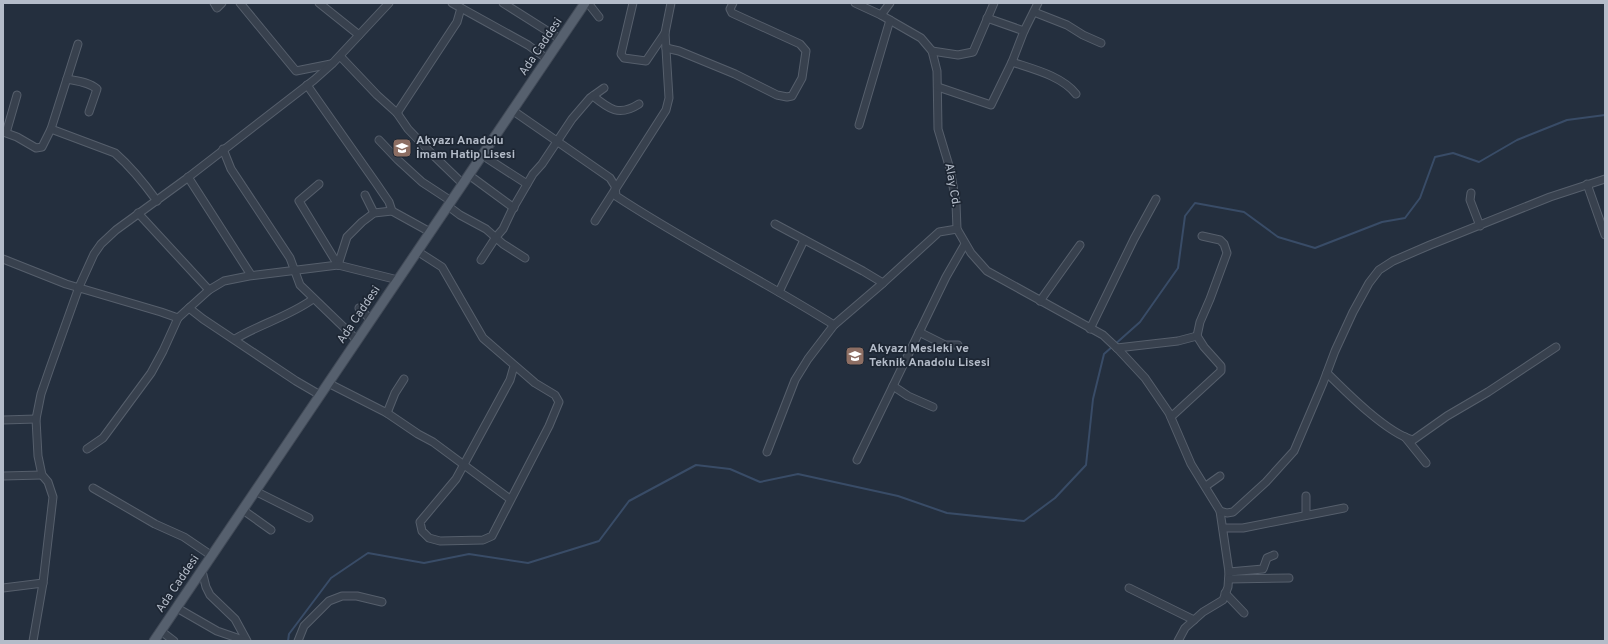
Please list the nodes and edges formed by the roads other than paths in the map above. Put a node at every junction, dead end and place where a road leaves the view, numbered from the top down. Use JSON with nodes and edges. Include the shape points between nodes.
{"nodes":[{"id":1,"x":214,"y":3,"type":"edge"},
{"id":2,"x":222,"y":3,"type":"edge"},
{"id":3,"x":240,"y":3,"type":"edge"},
{"id":4,"x":319,"y":3,"type":"edge"},
{"id":5,"x":389,"y":3,"type":"edge"},
{"id":6,"x":452,"y":3,"type":"edge"},
{"id":7,"x":503,"y":3,"type":"edge"},
{"id":8,"x":584,"y":3,"type":"edge"},
{"id":9,"x":588,"y":3,"type":"edge"},
{"id":10,"x":633,"y":3,"type":"edge"},
{"id":11,"x":671,"y":3,"type":"edge"},
{"id":12,"x":733,"y":3,"type":"edge"},
{"id":13,"x":855,"y":3,"type":"edge"},
{"id":14,"x":890,"y":3,"type":"edge"},
{"id":15,"x":994,"y":3,"type":"edge"},
{"id":16,"x":1038,"y":3,"type":"edge"},
{"id":17,"x":461,"y":8,"type":"junction"},
{"id":18,"x":1034,"y":12,"type":"junction"},
{"id":19,"x":881,"y":15,"type":"junction"},
{"id":20,"x":600,"y":17,"type":"dead end"},
{"id":21,"x":987,"y":18,"type":"junction"},
{"id":22,"x":890,"y":20,"type":"junction"},
{"id":23,"x":1024,"y":31,"type":"junction"},
{"id":24,"x":665,"y":33,"type":"junction"},
{"id":25,"x":359,"y":35,"type":"junction"},
{"id":26,"x":560,"y":39,"type":"junction"},
{"id":27,"x":1101,"y":43,"type":"dead end"},
{"id":28,"x":78,"y":44,"type":"dead end"},
{"id":29,"x":666,"y":48,"type":"junction"},
{"id":30,"x":932,"y":51,"type":"junction"},
{"id":31,"x":340,"y":56,"type":"junction"},
{"id":32,"x":547,"y":59,"type":"junction"},
{"id":33,"x":1012,"y":62,"type":"junction"},
{"id":34,"x":332,"y":64,"type":"junction"},
{"id":35,"x":67,"y":79,"type":"junction"},
{"id":36,"x":307,"y":85,"type":"junction"},
{"id":37,"x":938,"y":87,"type":"junction"},
{"id":38,"x":604,"y":88,"type":"dead end"},
{"id":39,"x":1076,"y":94,"type":"dead end"},
{"id":40,"x":17,"y":95,"type":"dead end"},
{"id":41,"x":593,"y":96,"type":"junction"},
{"id":42,"x":639,"y":104,"type":"dead end"},
{"id":43,"x":512,"y":110,"type":"junction"},
{"id":44,"x":89,"y":112,"type":"dead end"},
{"id":45,"x":397,"y":113,"type":"junction"},
{"id":46,"x":859,"y":125,"type":"dead end"},
{"id":47,"x":51,"y":129,"type":"junction"},
{"id":48,"x":379,"y":140,"type":"dead end"},
{"id":49,"x":557,"y":141,"type":"junction"},
{"id":50,"x":223,"y":149,"type":"junction"},
{"id":51,"x":482,"y":154,"type":"junction"},
{"id":52,"x":469,"y":175,"type":"junction"},
{"id":53,"x":188,"y":177,"type":"junction"},
{"id":54,"x":1605,"y":179,"type":"edge"},
{"id":55,"x":319,"y":184,"type":"dead end"},
{"id":56,"x":463,"y":184,"type":"junction"},
{"id":57,"x":527,"y":184,"type":"junction"},
{"id":58,"x":1587,"y":184,"type":"junction"},
{"id":59,"x":615,"y":190,"type":"junction"},
{"id":60,"x":1471,"y":193,"type":"dead end"},
{"id":61,"x":365,"y":195,"type":"dead end"},
{"id":62,"x":1156,"y":199,"type":"dead end"},
{"id":63,"x":157,"y":201,"type":"junction"},
{"id":64,"x":449,"y":203,"type":"junction"},
{"id":65,"x":514,"y":208,"type":"junction"},
{"id":66,"x":392,"y":211,"type":"junction"},
{"id":67,"x":138,"y":213,"type":"junction"},
{"id":68,"x":374,"y":213,"type":"junction"},
{"id":69,"x":595,"y":220,"type":"dead end"},
{"id":70,"x":775,"y":224,"type":"dead end"},
{"id":71,"x":1480,"y":226,"type":"junction"},
{"id":72,"x":957,"y":230,"type":"junction"},
{"id":73,"x":430,"y":232,"type":"junction"},
{"id":74,"x":1605,"y":235,"type":"edge"},
{"id":75,"x":1202,"y":236,"type":"dead end"},
{"id":76,"x":496,"y":237,"type":"junction"},
{"id":77,"x":804,"y":240,"type":"junction"},
{"id":78,"x":965,"y":244,"type":"junction"},
{"id":79,"x":1080,"y":245,"type":"dead end"},
{"id":80,"x":417,"y":251,"type":"junction"},
{"id":81,"x":525,"y":258,"type":"dead end"},
{"id":82,"x":3,"y":259,"type":"edge"},
{"id":83,"x":481,"y":260,"type":"dead end"},
{"id":84,"x":338,"y":265,"type":"junction"},
{"id":85,"x":294,"y":271,"type":"junction"},
{"id":86,"x":251,"y":275,"type":"junction"},
{"id":87,"x":398,"y":280,"type":"junction"},
{"id":88,"x":883,"y":283,"type":"junction"},
{"id":89,"x":79,"y":287,"type":"junction"},
{"id":90,"x":209,"y":290,"type":"junction"},
{"id":91,"x":779,"y":292,"type":"junction"},
{"id":92,"x":313,"y":298,"type":"junction"},
{"id":93,"x":1040,"y":301,"type":"junction"},
{"id":94,"x":189,"y":308,"type":"junction"},
{"id":95,"x":359,"y":308,"type":"dead end"},
{"id":96,"x":178,"y":318,"type":"junction"},
{"id":97,"x":370,"y":320,"type":"junction"},
{"id":98,"x":834,"y":326,"type":"junction"},
{"id":99,"x":1090,"y":328,"type":"junction"},
{"id":100,"x":919,"y":332,"type":"junction"},
{"id":101,"x":1197,"y":336,"type":"junction"},
{"id":102,"x":235,"y":339,"type":"junction"},
{"id":103,"x":357,"y":340,"type":"junction"},
{"id":104,"x":958,"y":345,"type":"dead end"},
{"id":105,"x":1556,"y":347,"type":"dead end"},
{"id":106,"x":1118,"y":349,"type":"junction"},
{"id":107,"x":514,"y":366,"type":"junction"},
{"id":108,"x":1327,"y":373,"type":"junction"},
{"id":109,"x":404,"y":379,"type":"dead end"},
{"id":110,"x":328,"y":383,"type":"junction"},
{"id":111,"x":893,"y":386,"type":"junction"},
{"id":112,"x":320,"y":395,"type":"junction"},
{"id":113,"x":933,"y":407,"type":"dead end"},
{"id":114,"x":387,"y":413,"type":"junction"},
{"id":115,"x":1171,"y":417,"type":"junction"},
{"id":116,"x":36,"y":419,"type":"junction"},
{"id":117,"x":3,"y":420,"type":"edge"},
{"id":118,"x":1405,"y":438,"type":"junction"},
{"id":119,"x":87,"y":449,"type":"dead end"},
{"id":120,"x":767,"y":452,"type":"dead end"},
{"id":121,"x":857,"y":460,"type":"dead end"},
{"id":122,"x":1426,"y":463,"type":"dead end"},
{"id":123,"x":464,"y":464,"type":"junction"},
{"id":124,"x":42,"y":475,"type":"junction"},
{"id":125,"x":3,"y":476,"type":"edge"},
{"id":126,"x":1220,"y":476,"type":"dead end"},
{"id":127,"x":1206,"y":486,"type":"junction"},
{"id":128,"x":94,"y":488,"type":"dead end"},
{"id":129,"x":255,"y":492,"type":"junction"},
{"id":130,"x":1306,"y":496,"type":"dead end"},
{"id":131,"x":510,"y":499,"type":"junction"},
{"id":132,"x":1344,"y":508,"type":"dead end"},
{"id":133,"x":242,"y":510,"type":"junction"},
{"id":134,"x":1220,"y":510,"type":"junction"},
{"id":135,"x":1306,"y":515,"type":"junction"},
{"id":136,"x":309,"y":518,"type":"dead end"},
{"id":137,"x":1223,"y":528,"type":"junction"},
{"id":138,"x":271,"y":530,"type":"dead end"},
{"id":139,"x":1274,"y":555,"type":"dead end"},
{"id":140,"x":212,"y":556,"type":"junction"},
{"id":141,"x":202,"y":571,"type":"junction"},
{"id":142,"x":1229,"y":576,"type":"junction"},
{"id":143,"x":1289,"y":578,"type":"dead end"},
{"id":144,"x":43,"y":583,"type":"junction"},
{"id":145,"x":3,"y":588,"type":"edge"},
{"id":146,"x":1129,"y":588,"type":"dead end"},
{"id":147,"x":1226,"y":593,"type":"junction"},
{"id":148,"x":382,"y":602,"type":"dead end"},
{"id":149,"x":177,"y":608,"type":"junction"},
{"id":150,"x":1244,"y":613,"type":"dead end"},
{"id":151,"x":1194,"y":620,"type":"junction"},
{"id":152,"x":161,"y":631,"type":"junction"},
{"id":153,"x":33,"y":641,"type":"edge"},
{"id":154,"x":154,"y":641,"type":"edge"},
{"id":155,"x":174,"y":641,"type":"edge"},
{"id":156,"x":246,"y":641,"type":"edge"},
{"id":157,"x":298,"y":641,"type":"edge"},
{"id":158,"x":1178,"y":641,"type":"edge"}],
"edges":[{"from":1,"to":2,"type":"street","via":[[217,8]]},
{"from":3,"to":34,"type":"street","via":[[296,71]]},
{"from":4,"to":25,"type":"street"},
{"from":5,"to":25,"type":"street"},
{"from":6,"to":17,"type":"street"},
{"from":7,"to":26,"type":"street"},
{"from":8,"to":26,"type":"main road","name":"Ada Caddesi"},
{"from":9,"to":20,"type":"street"},
{"from":10,"to":24,"type":"street","via":[[622,54],[624,58],[646,61]]},
{"from":11,"to":24,"type":"street"},
{"from":12,"to":29,"type":"street","via":[[730,9],[732,13],[800,44],[806,51],[802,78],[792,96],[777,95],[735,74],[678,50]]},
{"from":13,"to":19,"type":"street","name":"Alay Cd."},
{"from":14,"to":19,"type":"street"},
{"from":15,"to":21,"type":"street"},
{"from":16,"to":18,"type":"street"},
{"from":17,"to":32,"type":"street","via":[[528,45]]},
{"from":17,"to":45,"type":"street","via":[[457,22]]},
{"from":18,"to":23,"type":"street"},
{"from":18,"to":27,"type":"street","via":[[1067,25]]},
{"from":19,"to":22,"type":"street","name":"Alay Cd."},
{"from":21,"to":23,"type":"street"},
{"from":21,"to":30,"type":"street","via":[[973,52],[958,55]]},
{"from":22,"to":30,"type":"street","name":"Alay Cd.","via":[[921,38]]},
{"from":22,"to":46,"type":"street"},
{"from":23,"to":33,"type":"street"},
{"from":24,"to":29,"type":"street"},
{"from":25,"to":31,"type":"street"},
{"from":26,"to":32,"type":"main road","name":"Ada Caddesi"},
{"from":28,"to":35,"type":"street"},
{"from":29,"to":59,"type":"street","via":[[669,98],[666,110]]},
{"from":30,"to":37,"type":"street","name":"Alay Cd."},
{"from":31,"to":34,"type":"street"},
{"from":31,"to":45,"type":"street"},
{"from":32,"to":43,"type":"main road","name":"Ada Caddesi"},
{"from":33,"to":37,"type":"street","via":[[991,105]]},
{"from":33,"to":39,"type":"street","via":[[1060,80],[1070,86]]},
{"from":34,"to":36,"type":"street"},
{"from":35,"to":44,"type":"street","via":[[84,82],[97,90]]},
{"from":35,"to":47,"type":"street"},
{"from":36,"to":50,"type":"street"},
{"from":36,"to":66,"type":"street","via":[[389,202]]},
{"from":37,"to":72,"type":"street","name":"Alay Cd.","via":[[938,129],[950,169],[956,203]]},
{"from":38,"to":41,"type":"street"},
{"from":40,"to":47,"type":"street","via":[[6,133],[36,148],[42,147]]},
{"from":41,"to":42,"type":"street","via":[[616,111],[624,112]]},
{"from":41,"to":49,"type":"street","via":[[572,119]]},
{"from":43,"to":49,"type":"street"},
{"from":43,"to":51,"type":"main road","name":"Ada Caddesi"},
{"from":45,"to":56,"type":"street","via":[[432,156]]},
{"from":47,"to":63,"type":"street","via":[[115,153],[143,181]]},
{"from":48,"to":64,"type":"street","via":[[422,182]]},
{"from":49,"to":57,"type":"street"},
{"from":49,"to":59,"type":"street","via":[[610,178]]},
{"from":50,"to":53,"type":"street"},
{"from":50,"to":85,"type":"street","via":[[231,169],[290,258]]},
{"from":51,"to":52,"type":"main road","name":"Ada Caddesi"},
{"from":51,"to":57,"type":"street"},
{"from":52,"to":56,"type":"main road","name":"Ada Caddesi"},
{"from":52,"to":65,"type":"street"},
{"from":53,"to":63,"type":"street"},
{"from":53,"to":86,"type":"street"},
{"from":54,"to":58,"type":"street"},
{"from":55,"to":84,"type":"street","via":[[298,201]]},
{"from":56,"to":64,"type":"main road","name":"Ada Caddesi"},
{"from":57,"to":65,"type":"street"},
{"from":58,"to":71,"type":"street"},
{"from":58,"to":74,"type":"street"},
{"from":59,"to":69,"type":"street"},
{"from":59,"to":91,"type":"street","via":[[616,196],[642,213]]},
{"from":60,"to":71,"type":"street","via":[[1470,200]]},
{"from":61,"to":68,"type":"street"},
{"from":62,"to":99,"type":"street"},
{"from":63,"to":67,"type":"street"},
{"from":64,"to":73,"type":"main road","name":"Ada Caddesi"},
{"from":64,"to":76,"type":"street","via":[[460,215],[486,228]]},
{"from":65,"to":76,"type":"street"},
{"from":66,"to":68,"type":"street"},
{"from":66,"to":73,"type":"street"},
{"from":67,"to":89,"type":"street","via":[[101,244]]},
{"from":67,"to":90,"type":"street"},
{"from":68,"to":84,"type":"street","via":[[346,237]]},
{"from":70,"to":77,"type":"street"},
{"from":71,"to":108,"type":"street","via":[[1393,261],[1380,270],[1369,283],[1353,312]]},
{"from":72,"to":78,"type":"street","name":"Alay Cd."},
{"from":72,"to":88,"type":"street","via":[[939,232]]},
{"from":73,"to":80,"type":"main road","name":"Ada Caddesi"},
{"from":75,"to":101,"type":"street","via":[[1220,240],[1227,253]]},
{"from":76,"to":81,"type":"street"},
{"from":76,"to":83,"type":"street"},
{"from":77,"to":88,"type":"street"},
{"from":77,"to":91,"type":"street"},
{"from":78,"to":93,"type":"street","name":"Alay Cd.","via":[[987,271]]},
{"from":78,"to":100,"type":"street"},
{"from":79,"to":93,"type":"street"},
{"from":80,"to":87,"type":"main road","name":"Ada Caddesi"},
{"from":80,"to":107,"type":"street","via":[[442,267],[483,338]]},
{"from":82,"to":89,"type":"street"},
{"from":84,"to":85,"type":"street"},
{"from":84,"to":87,"type":"street"},
{"from":85,"to":86,"type":"street"},
{"from":85,"to":92,"type":"street","via":[[300,285]]},
{"from":86,"to":90,"type":"street","via":[[224,281]]},
{"from":87,"to":97,"type":"main road","name":"Ada Caddesi"},
{"from":88,"to":98,"type":"street"},
{"from":89,"to":96,"type":"street"},
{"from":89,"to":116,"type":"street","via":[[45,381]]},
{"from":90,"to":94,"type":"street"},
{"from":91,"to":98,"type":"street"},
{"from":92,"to":102,"type":"street","via":[[304,306]]},
{"from":92,"to":103,"type":"street"},
{"from":93,"to":99,"type":"street","name":"Alay Cd."},
{"from":94,"to":96,"type":"street"},
{"from":94,"to":102,"type":"street"},
{"from":95,"to":97,"type":"street"},
{"from":96,"to":119,"type":"street","via":[[151,373],[103,438]]},
{"from":97,"to":103,"type":"main road","name":"Ada Caddesi"},
{"from":98,"to":120,"type":"street","via":[[795,380]]},
{"from":99,"to":106,"type":"street","name":"Alay Cd.","via":[[1103,335]]},
{"from":100,"to":104,"type":"street","via":[[945,345]]},
{"from":100,"to":111,"type":"street"},
{"from":101,"to":106,"type":"street"},
{"from":101,"to":115,"type":"street","via":[[1221,366],[1221,370]]},
{"from":102,"to":112,"type":"street"},
{"from":103,"to":110,"type":"main road","name":"Ada Caddesi"},
{"from":105,"to":118,"type":"street","via":[[1447,416],[1421,436],[1413,440]]},
{"from":106,"to":115,"type":"street","name":"Alay Cd.","via":[[1145,378]]},
{"from":107,"to":123,"type":"street","via":[[510,380]]},
{"from":107,"to":131,"type":"street","via":[[555,395],[559,402]]},
{"from":108,"to":118,"type":"street","via":[[1351,396]]},
{"from":108,"to":134,"type":"street","via":[[1294,451],[1266,482],[1232,512]]},
{"from":109,"to":114,"type":"street"},
{"from":110,"to":112,"type":"main road","name":"Ada Caddesi"},
{"from":110,"to":114,"type":"street"},
{"from":111,"to":113,"type":"street"},
{"from":111,"to":121,"type":"street"},
{"from":112,"to":129,"type":"main road","name":"Ada Caddesi"},
{"from":114,"to":123,"type":"street"},
{"from":115,"to":127,"type":"street","name":"Alay Cd.","via":[[1191,464]]},
{"from":116,"to":117,"type":"street"},
{"from":116,"to":124,"type":"street"},
{"from":118,"to":122,"type":"street"},
{"from":123,"to":131,"type":"street"},
{"from":123,"to":131,"type":"street","via":[[456,479],[420,522],[422,531],[429,538],[440,541],[483,540],[492,536]]},
{"from":124,"to":125,"type":"street"},
{"from":124,"to":144,"type":"street","via":[[48,482],[53,497]]},
{"from":126,"to":127,"type":"street"},
{"from":127,"to":134,"type":"street","name":"Alay Cd."},
{"from":128,"to":140,"type":"street","via":[[155,524],[184,537]]},
{"from":129,"to":133,"type":"main road","name":"Ada Caddesi"},
{"from":129,"to":136,"type":"street"},
{"from":130,"to":135,"type":"street"},
{"from":132,"to":135,"type":"street"},
{"from":133,"to":138,"type":"street"},
{"from":133,"to":140,"type":"main road","name":"Ada Caddesi"},
{"from":134,"to":137,"type":"street"},
{"from":135,"to":137,"type":"street","via":[[1243,528]]},
{"from":137,"to":142,"type":"street"},
{"from":139,"to":142,"type":"street","via":[[1267,558],[1263,569]]},
{"from":140,"to":141,"type":"main road","name":"Ada Caddesi"},
{"from":141,"to":149,"type":"main road","name":"Ada Caddesi"},
{"from":141,"to":156,"type":"street","via":[[210,595],[235,619]]},
{"from":142,"to":143,"type":"street","via":[[1257,580]]},
{"from":142,"to":147,"type":"street"},
{"from":144,"to":145,"type":"street"},
{"from":144,"to":153,"type":"street"},
{"from":146,"to":151,"type":"street"},
{"from":147,"to":150,"type":"street"},
{"from":147,"to":151,"type":"street","via":[[1223,600]]},
{"from":148,"to":157,"type":"street","via":[[357,596],[342,596],[329,601],[304,626]]},
{"from":149,"to":152,"type":"main road","name":"Ada Caddesi"},
{"from":149,"to":156,"type":"street","via":[[217,631]]},
{"from":151,"to":158,"type":"street","via":[[1184,628]]},
{"from":152,"to":154,"type":"main road","name":"Ada Caddesi"},
{"from":152,"to":155,"type":"street"}]}
